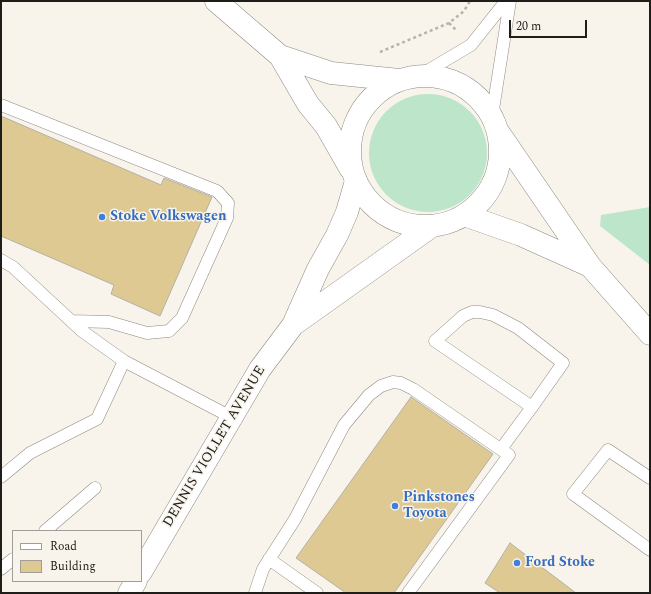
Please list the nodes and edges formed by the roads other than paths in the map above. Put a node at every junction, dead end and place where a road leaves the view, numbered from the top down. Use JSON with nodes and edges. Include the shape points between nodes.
{"nodes":[{"id":1,"x":216,"y":1,"type":"edge"},
{"id":2,"x":506,"y":1,"type":"edge"},
{"id":3,"x":510,"y":1,"type":"edge"},
{"id":4,"x":280,"y":56,"type":"junction"},
{"id":5,"x":409,"y":78,"type":"junction"},
{"id":6,"x":1,"y":105,"type":"edge"},
{"id":7,"x":495,"y":124,"type":"junction"},
{"id":8,"x":355,"y":177,"type":"junction"},
{"id":9,"x":464,"y":215,"type":"junction"},
{"id":10,"x":432,"y":226,"type":"junction"},
{"id":11,"x":1,"y":260,"type":"edge"},
{"id":12,"x":590,"y":266,"type":"junction"},
{"id":13,"x":71,"y":321,"type":"junction"},
{"id":14,"x":294,"y":325,"type":"junction"},
{"id":15,"x":650,"y":334,"type":"edge"},
{"id":16,"x":124,"y":361,"type":"junction"},
{"id":17,"x":532,"y":407,"type":"junction"},
{"id":18,"x":231,"y":417,"type":"junction"},
{"id":19,"x":501,"y":449,"type":"junction"},
{"id":20,"x":1,"y":477,"type":"edge"},
{"id":21,"x":650,"y":478,"type":"edge"},
{"id":22,"x":95,"y":488,"type":"dead end"},
{"id":23,"x":46,"y":530,"type":"edge"},
{"id":24,"x":650,"y":550,"type":"edge"},
{"id":25,"x":269,"y":559,"type":"junction"},
{"id":26,"x":12,"y":560,"type":"edge"},
{"id":27,"x":1,"y":569,"type":"edge"},
{"id":28,"x":142,"y":570,"type":"edge"},
{"id":29,"x":135,"y":582,"type":"edge"},
{"id":30,"x":129,"y":593,"type":"edge"},
{"id":31,"x":255,"y":593,"type":"edge"},
{"id":32,"x":317,"y":593,"type":"edge"},
{"id":33,"x":408,"y":593,"type":"edge"}],
"edges":[{"from":1,"to":4,"type":"main road"},
{"from":2,"to":5,"type":"lane","via":[[471,45]]},
{"from":3,"to":7,"type":"lane"},
{"from":4,"to":5,"type":"main road","via":[[331,73]]},
{"from":4,"to":8,"type":"main road","via":[[308,104],[326,126]]},
{"from":5,"to":7,"type":"main road","via":[[446,78],[458,83],[475,94]]},
{"from":5,"to":8,"type":"main road","via":[[386,87],[369,101],[357,119],[351,138],[350,154]]},
{"from":6,"to":13,"type":"lane","via":[[217,191],[228,203],[227,218],[182,318],[170,331],[147,333],[109,322]]},
{"from":7,"to":9,"type":"main road","via":[[501,153],[496,176],[483,200]]},
{"from":7,"to":12,"type":"main road"},
{"from":8,"to":10,"type":"main road","via":[[369,201],[377,209],[395,220],[413,225]]},
{"from":8,"to":14,"type":"main road","name":"DENNIS VIOLLET AVENUE","via":[[344,218]]},
{"from":9,"to":10,"type":"main road"},
{"from":9,"to":12,"type":"main road","via":[[521,235]]},
{"from":10,"to":14,"type":"main road","name":"DENNIS VIOLLET AVENUE"},
{"from":11,"to":13,"type":"lane","via":[[13,267]]},
{"from":12,"to":15,"type":"main road"},
{"from":13,"to":16,"type":"lane"},
{"from":14,"to":18,"type":"main road","name":"DENNIS VIOLLET AVENUE","via":[[260,369]]},
{"from":16,"to":18,"type":"lane"},
{"from":16,"to":20,"type":"lane","via":[[97,419],[30,453]]},
{"from":17,"to":17,"type":"lane","via":[[563,363],[518,328],[493,315],[472,312],[435,341]]},
{"from":17,"to":19,"type":"lane"},
{"from":18,"to":28,"type":"main road","name":"DENNIS VIOLLET AVENUE"},
{"from":19,"to":25,"type":"lane","via":[[401,383],[393,382],[381,386],[369,395],[344,425],[295,519]]},
{"from":19,"to":33,"type":"lane","via":[[509,455]]},
{"from":21,"to":24,"type":"lane","via":[[608,450],[573,494]]},
{"from":22,"to":23,"type":"lane"},
{"from":25,"to":31,"type":"lane"},
{"from":25,"to":32,"type":"lane"},
{"from":26,"to":27,"type":"lane"},
{"from":29,"to":30,"type":"main road"}]}
